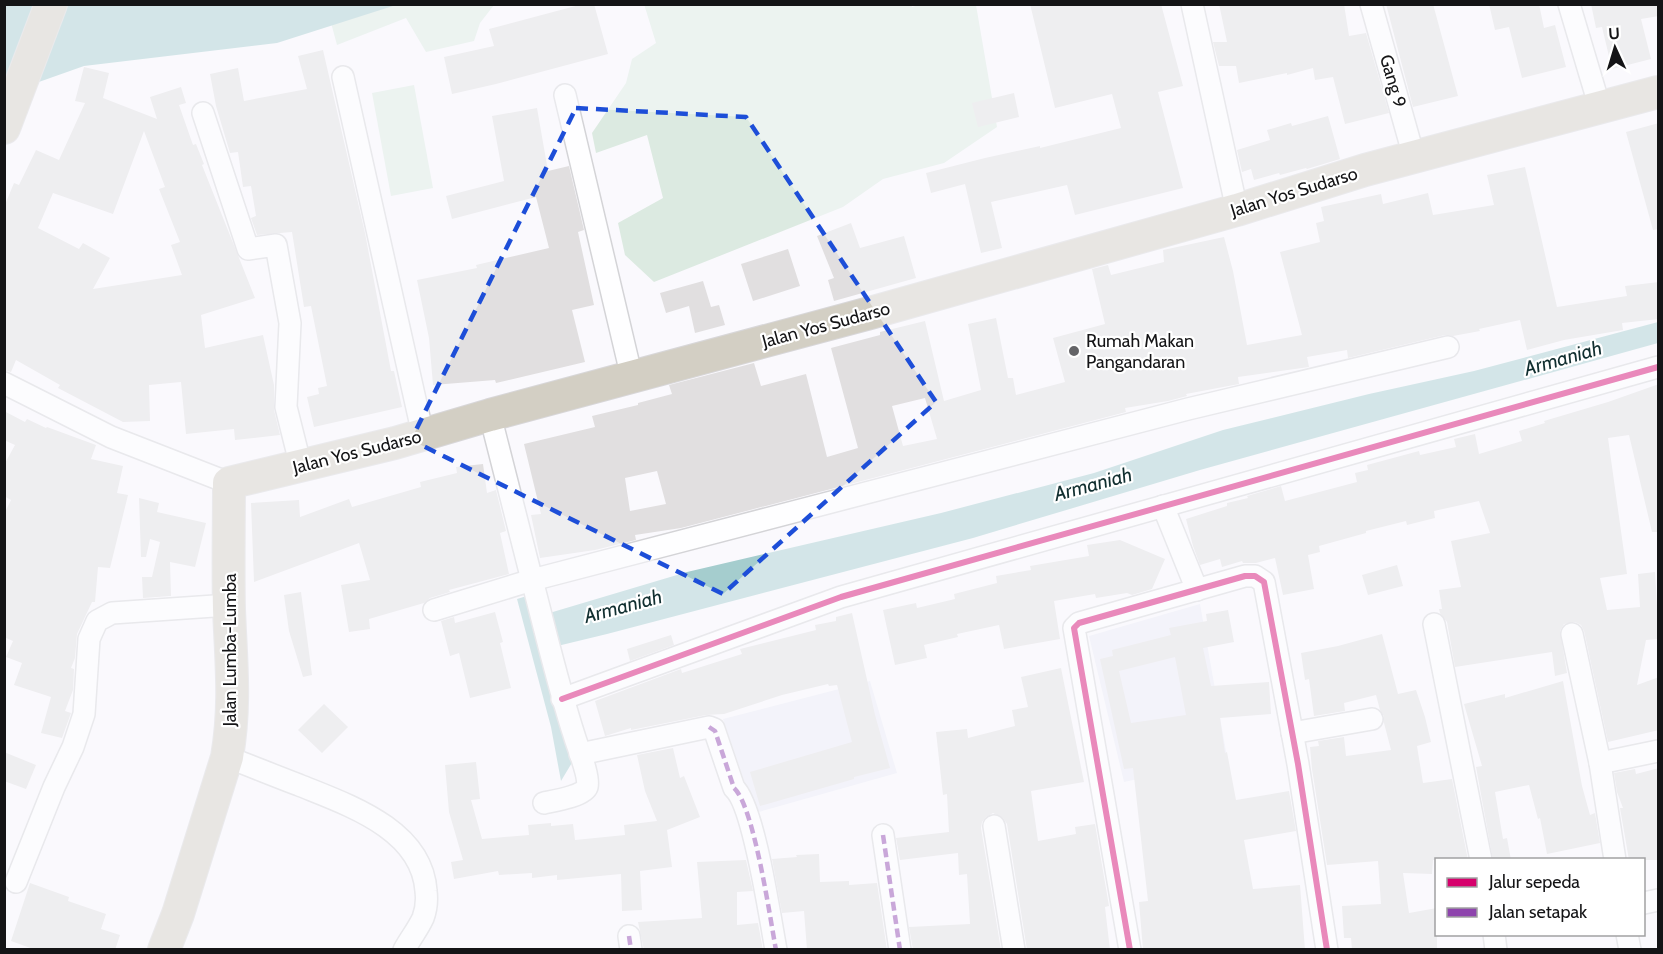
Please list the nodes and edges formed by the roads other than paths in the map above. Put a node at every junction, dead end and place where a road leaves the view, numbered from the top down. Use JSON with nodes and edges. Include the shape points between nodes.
{"nodes":[{"id":1,"x":51,"y":4,"type":"edge"},
{"id":2,"x":1192,"y":4,"type":"edge"},
{"id":3,"x":1371,"y":4,"type":"edge"},
{"id":4,"x":1569,"y":4,"type":"edge"},
{"id":5,"x":343,"y":77,"type":"dead end"},
{"id":6,"x":1659,"y":92,"type":"edge"},
{"id":7,"x":565,"y":95,"type":"dead end"},
{"id":8,"x":1600,"y":108,"type":"junction"},
{"id":9,"x":203,"y":112,"type":"dead end"},
{"id":10,"x":6,"y":124,"type":"edge"},
{"id":11,"x":1414,"y":157,"type":"junction"},
{"id":12,"x":1237,"y":210,"type":"junction"},
{"id":13,"x":1448,"y":347,"type":"dead end"},
{"id":14,"x":1655,"y":368,"type":"edge"},
{"id":15,"x":632,"y":378,"type":"junction"},
{"id":16,"x":4,"y":383,"type":"edge"},
{"id":17,"x":490,"y":415,"type":"junction"},
{"id":18,"x":423,"y":435,"type":"junction"},
{"id":19,"x":301,"y":467,"type":"junction"},
{"id":20,"x":228,"y":483,"type":"junction"},
{"id":21,"x":1163,"y":506,"type":"junction"},
{"id":22,"x":532,"y":580,"type":"junction"},
{"id":23,"x":1197,"y":590,"type":"junction"},
{"id":24,"x":229,"y":605,"type":"junction"},
{"id":25,"x":434,"y":610,"type":"dead end"},
{"id":26,"x":1434,"y":624,"type":"dead end"},
{"id":27,"x":1572,"y":634,"type":"dead end"},
{"id":28,"x":562,"y":699,"type":"junction"},
{"id":29,"x":1372,"y":719,"type":"dead end"},
{"id":30,"x":1292,"y":734,"type":"junction"},
{"id":31,"x":1659,"y":751,"type":"edge"},
{"id":32,"x":580,"y":754,"type":"junction"},
{"id":33,"x":227,"y":757,"type":"junction"},
{"id":34,"x":1600,"y":763,"type":"junction"},
{"id":35,"x":544,"y":803,"type":"dead end"},
{"id":36,"x":994,"y":826,"type":"dead end"},
{"id":37,"x":883,"y":835,"type":"dead end"},
{"id":38,"x":1481,"y":858,"type":"edge"},
{"id":39,"x":1615,"y":858,"type":"edge"},
{"id":40,"x":16,"y":882,"type":"dead end"},
{"id":41,"x":164,"y":950,"type":"edge"},
{"id":42,"x":404,"y":950,"type":"edge"},
{"id":43,"x":776,"y":950,"type":"edge"},
{"id":44,"x":900,"y":950,"type":"edge"},
{"id":45,"x":1014,"y":950,"type":"edge"},
{"id":46,"x":1130,"y":950,"type":"edge"},
{"id":47,"x":1327,"y":950,"type":"edge"}],
"edges":[{"from":1,"to":10,"type":"highway"},
{"from":2,"to":12,"type":"street"},
{"from":3,"to":11,"type":"street","name":"Gang 9"},
{"from":4,"to":8,"type":"street"},
{"from":5,"to":18,"type":"street"},
{"from":6,"to":8,"type":"highway","name":"Jalan Yos Sudarso"},
{"from":7,"to":15,"type":"street"},
{"from":8,"to":11,"type":"highway","name":"Jalan Yos Sudarso"},
{"from":9,"to":19,"type":"street","via":[[248,249],[276,245],[290,323],[286,407]]},
{"from":11,"to":12,"type":"highway","name":"Jalan Yos Sudarso"},
{"from":12,"to":15,"type":"highway","name":"Jalan Yos Sudarso"},
{"from":13,"to":22,"type":"street","via":[[1188,409]]},
{"from":14,"to":21,"type":"street"},
{"from":15,"to":17,"type":"highway","name":"Jalan Yos Sudarso"},
{"from":16,"to":20,"type":"street","via":[[111,437]]},
{"from":17,"to":18,"type":"highway","name":"Jalan Yos Sudarso"},
{"from":17,"to":22,"type":"street"},
{"from":18,"to":19,"type":"highway","name":"Jalan Yos Sudarso"},
{"from":19,"to":20,"type":"highway","name":"Jalan Yos Sudarso"},
{"from":20,"to":24,"type":"highway","name":"Jalan Lumba-Lumba"},
{"from":21,"to":23,"type":"street"},
{"from":21,"to":28,"type":"street","via":[[841,597]]},
{"from":22,"to":25,"type":"street"},
{"from":22,"to":28,"type":"street"},
{"from":23,"to":30,"type":"street","via":[[1245,576],[1255,576],[1264,582]]},
{"from":23,"to":46,"type":"street","via":[[1079,623],[1074,628]]},
{"from":24,"to":33,"type":"highway","name":"Jalan Lumba-Lumba","via":[[233,703]]},
{"from":24,"to":40,"type":"street","via":[[112,613],[97,621],[89,639],[84,714]]},
{"from":26,"to":38,"type":"street"},
{"from":27,"to":34,"type":"street"},
{"from":28,"to":32,"type":"street"},
{"from":29,"to":30,"type":"street"},
{"from":30,"to":47,"type":"street"},
{"from":31,"to":34,"type":"street"},
{"from":32,"to":35,"type":"street","via":[[587,782],[585,790]]},
{"from":32,"to":43,"type":"street","via":[[714,729],[734,789],[740,794],[750,821]]},
{"from":33,"to":41,"type":"highway","name":"Jalan Lumba-Lumba"},
{"from":33,"to":42,"type":"street","via":[[352,806],[405,842],[426,877],[427,897],[423,917]]},
{"from":34,"to":39,"type":"street"},
{"from":36,"to":45,"type":"street"},
{"from":37,"to":44,"type":"street"}]}
